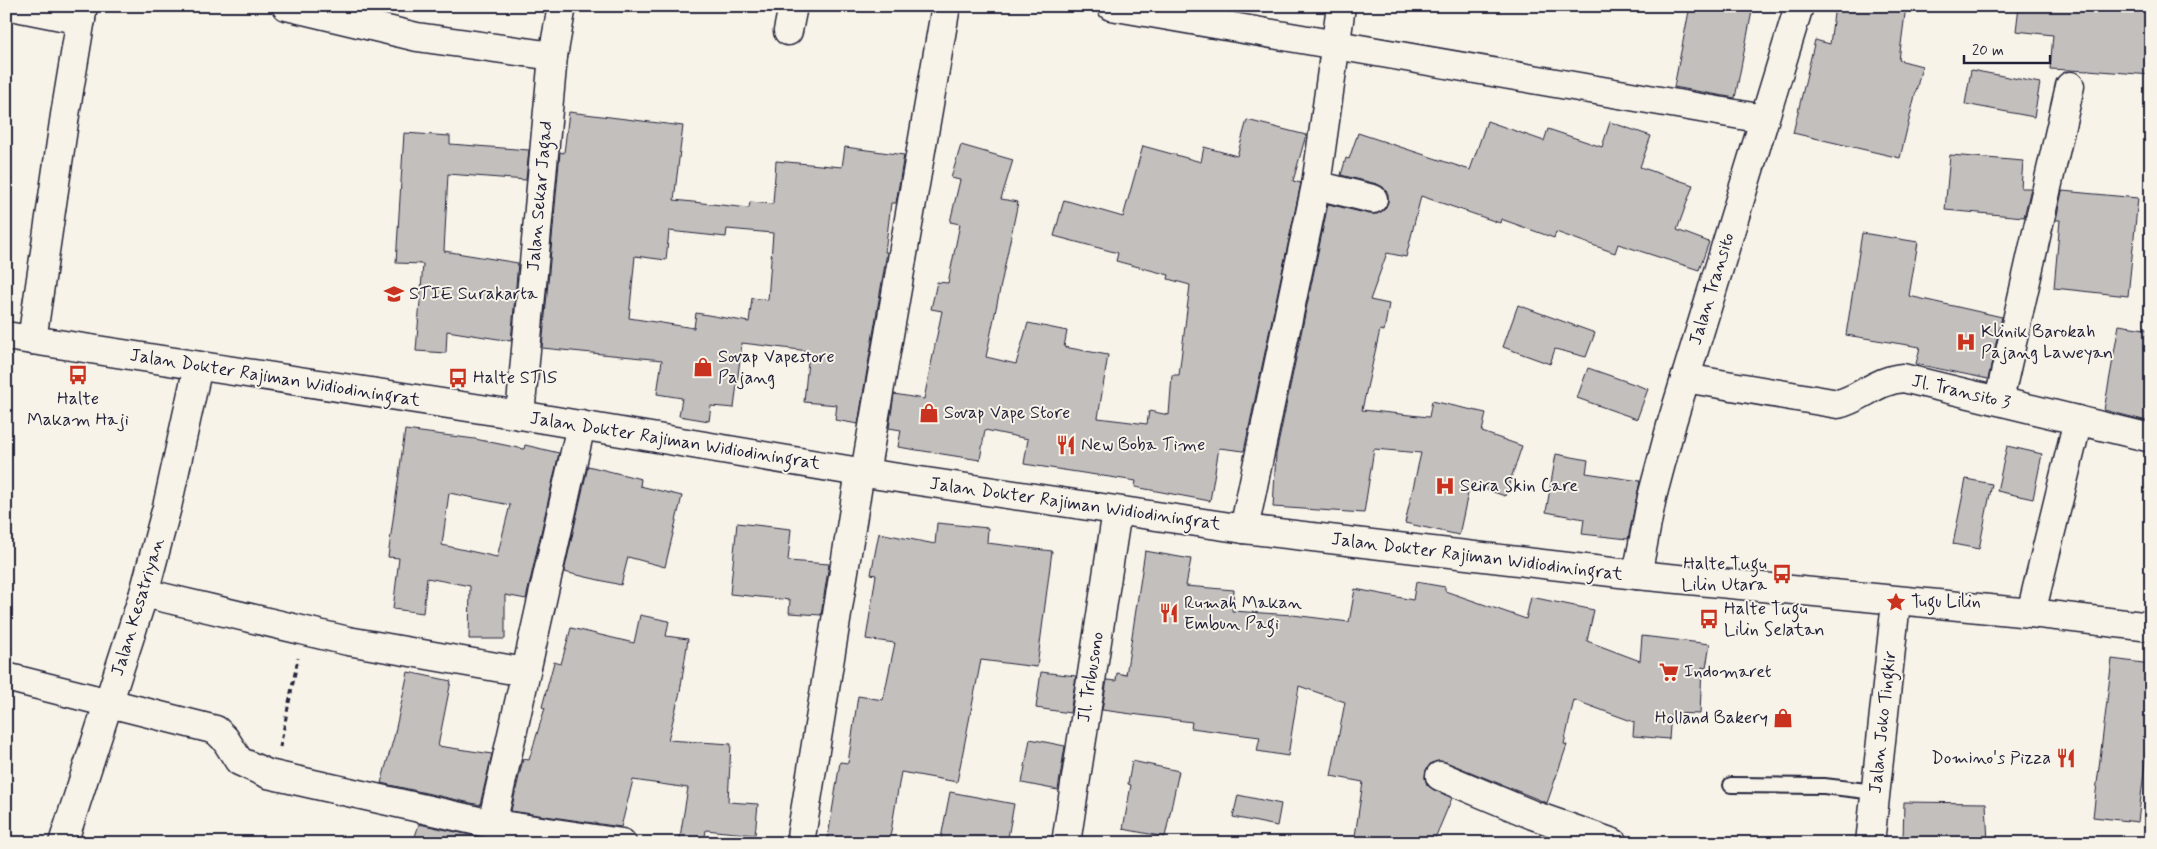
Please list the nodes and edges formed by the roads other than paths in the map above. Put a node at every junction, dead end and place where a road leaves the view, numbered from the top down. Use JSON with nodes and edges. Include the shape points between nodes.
{"nodes":[{"id":1,"x":11,"y":6,"type":"edge"},
{"id":2,"x":286,"y":6,"type":"edge"},
{"id":3,"x":562,"y":6,"type":"edge"},
{"id":4,"x":946,"y":6,"type":"edge"},
{"id":5,"x":1111,"y":6,"type":"edge"},
{"id":6,"x":1341,"y":6,"type":"edge"},
{"id":7,"x":1799,"y":6,"type":"edge"},
{"id":8,"x":82,"y":13,"type":"edge"},
{"id":9,"x":1335,"y":44,"type":"junction"},
{"id":10,"x":554,"y":56,"type":"junction"},
{"id":11,"x":2070,"y":86,"type":"dead end"},
{"id":12,"x":1764,"y":119,"type":"junction"},
{"id":13,"x":1316,"y":185,"type":"junction"},
{"id":14,"x":1373,"y":199,"type":"dead end"},
{"id":15,"x":19,"y":338,"type":"edge"},
{"id":16,"x":198,"y":366,"type":"junction"},
{"id":17,"x":1685,"y":378,"type":"junction"},
{"id":18,"x":1999,"y":400,"type":"junction"},
{"id":19,"x":520,"y":415,"type":"junction"},
{"id":20,"x":2078,"y":420,"type":"junction"},
{"id":21,"x":581,"y":425,"type":"junction"},
{"id":22,"x":2151,"y":438,"type":"edge"},
{"id":23,"x":862,"y":473,"type":"junction"},
{"id":24,"x":1117,"y":511,"type":"junction"},
{"id":25,"x":1244,"y":530,"type":"junction"},
{"id":26,"x":1637,"y":575,"type":"junction"},
{"id":27,"x":144,"y":593,"type":"junction"},
{"id":28,"x":1896,"y":602,"type":"junction"},
{"id":29,"x":2031,"y":613,"type":"junction"},
{"id":30,"x":2151,"y":627,"type":"edge"},
{"id":31,"x":525,"y":672,"type":"junction"},
{"id":32,"x":6,"y":677,"type":"edge"},
{"id":33,"x":110,"y":702,"type":"junction"},
{"id":34,"x":1440,"y":776,"type":"dead end"},
{"id":35,"x":1731,"y":785,"type":"dead end"},
{"id":36,"x":1875,"y":792,"type":"junction"},
{"id":37,"x":492,"y":824,"type":"junction"},
{"id":38,"x":571,"y":840,"type":"edge"},
{"id":39,"x":63,"y":843,"type":"edge"},
{"id":40,"x":622,"y":843,"type":"edge"},
{"id":41,"x":800,"y":843,"type":"edge"},
{"id":42,"x":1066,"y":843,"type":"edge"},
{"id":43,"x":1613,"y":843,"type":"edge"},
{"id":44,"x":1870,"y":843,"type":"edge"}],
"edges":[{"from":1,"to":8,"type":"street"},
{"from":2,"to":10,"type":"street","via":[[417,37]]},
{"from":3,"to":10,"type":"street","name":"Jalan Sekar Jagad"},
{"from":4,"to":23,"type":"street"},
{"from":5,"to":9,"type":"street"},
{"from":6,"to":9,"type":"street"},
{"from":7,"to":12,"type":"street","name":"Jalan Transito"},
{"from":8,"to":15,"type":"street","via":[[65,115]]},
{"from":9,"to":12,"type":"street"},
{"from":9,"to":13,"type":"street"},
{"from":10,"to":19,"type":"street","name":"Jalan Sekar Jagad"},
{"from":11,"to":18,"type":"street"},
{"from":12,"to":17,"type":"street","name":"Jalan Transito"},
{"from":13,"to":14,"type":"street"},
{"from":13,"to":25,"type":"street"},
{"from":15,"to":16,"type":"street","name":"Jalan Dokter Rajiman Widiodiningrat"},
{"from":16,"to":19,"type":"street","name":"Jalan Dokter Rajiman Widiodiningrat"},
{"from":16,"to":27,"type":"street","name":"Jalan Kesatriyan"},
{"from":17,"to":18,"type":"street","name":"Jl. Transito 3","via":[[1838,404],[1880,383],[1904,378]]},
{"from":17,"to":26,"type":"street","name":"Jalan Transito","via":[[1659,468]]},
{"from":18,"to":20,"type":"street","name":"Jl. Transito 3"},
{"from":19,"to":21,"type":"street","name":"Jalan Dokter Rajiman Widiodiningrat"},
{"from":20,"to":22,"type":"street","name":"Jl. Transito 3"},
{"from":20,"to":29,"type":"street"},
{"from":21,"to":23,"type":"street","name":"Jalan Dokter Rajiman Widiodiningrat"},
{"from":21,"to":31,"type":"street"},
{"from":23,"to":24,"type":"street","name":"Jalan Dokter Rajiman Widiodiningrat"},
{"from":23,"to":41,"type":"street"},
{"from":24,"to":25,"type":"street","name":"Jalan Dokter Rajiman Widiodiningrat"},
{"from":24,"to":42,"type":"street","name":"Jl. Tribusono"},
{"from":25,"to":26,"type":"street","name":"Jalan Dokter Rajiman Widiodiningrat"},
{"from":26,"to":28,"type":"street","name":"Jalan Dokter Rajiman Widiodiningrat"},
{"from":27,"to":31,"type":"street","via":[[348,641]]},
{"from":27,"to":33,"type":"street","name":"Jalan Kesatriyan"},
{"from":28,"to":29,"type":"street","name":"Jalan Dokter Rajiman Widiodiningrat"},
{"from":28,"to":36,"type":"street","name":"Jalan Joko Tingkir"},
{"from":29,"to":30,"type":"street","name":"Jalan Dokter Rajiman Widiodiningrat"},
{"from":31,"to":37,"type":"street"},
{"from":32,"to":33,"type":"street"},
{"from":33,"to":37,"type":"street","via":[[216,730],[239,761],[255,770]]},
{"from":33,"to":39,"type":"street","name":"Jalan Kesatriyan"},
{"from":34,"to":43,"type":"street","via":[[1533,816]]},
{"from":35,"to":36,"type":"lane","via":[[1824,786]]},
{"from":36,"to":44,"type":"street","name":"Jalan Joko Tingkir"},
{"from":37,"to":38,"type":"street"},
{"from":38,"to":40,"type":"street"}]}
